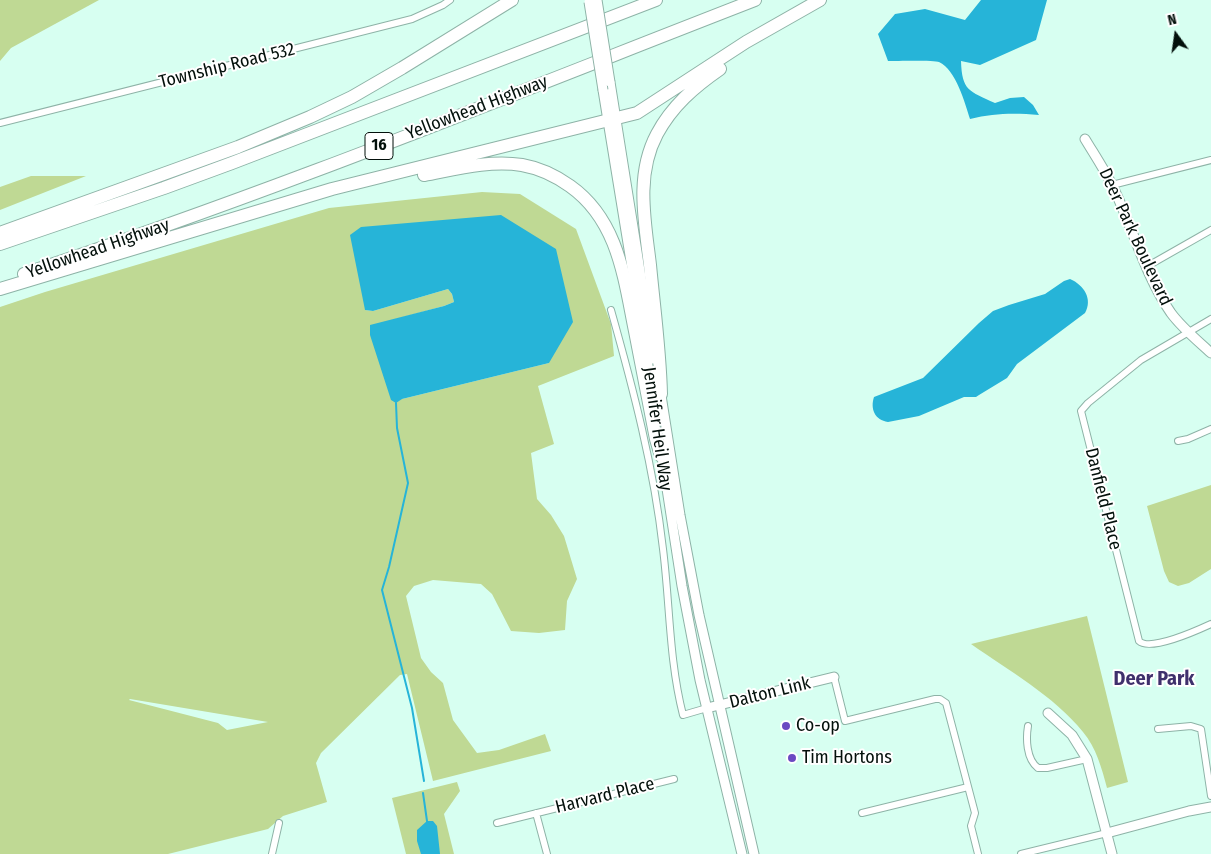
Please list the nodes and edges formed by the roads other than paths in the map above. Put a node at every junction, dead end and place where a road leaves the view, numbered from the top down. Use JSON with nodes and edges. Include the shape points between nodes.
{"nodes":[{"id":1,"x":450,"y":0,"type":"edge"},
{"id":2,"x":499,"y":0,"type":"edge"},
{"id":3,"x":512,"y":0,"type":"edge"},
{"id":4,"x":656,"y":0,"type":"edge"},
{"id":5,"x":755,"y":0,"type":"edge"},
{"id":6,"x":592,"y":1,"type":"edge"},
{"id":7,"x":817,"y":1,"type":"edge"},
{"id":8,"x":429,"y":51,"type":"junction"},
{"id":9,"x":612,"y":120,"type":"junction"},
{"id":10,"x":0,"y":123,"type":"edge"},
{"id":11,"x":1085,"y":139,"type":"dead end"},
{"id":12,"x":1211,"y":160,"type":"edge"},
{"id":13,"x":357,"y":183,"type":"junction"},
{"id":14,"x":1112,"y":185,"type":"junction"},
{"id":15,"x":1211,"y":230,"type":"edge"},
{"id":16,"x":0,"y":233,"type":"edge"},
{"id":17,"x":0,"y":244,"type":"edge"},
{"id":18,"x":1146,"y":267,"type":"junction"},
{"id":19,"x":0,"y":282,"type":"edge"},
{"id":20,"x":0,"y":289,"type":"edge"},
{"id":21,"x":611,"y":310,"type":"dead end"},
{"id":22,"x":1211,"y":319,"type":"edge"},
{"id":23,"x":1188,"y":333,"type":"junction"},
{"id":24,"x":1211,"y":353,"type":"edge"},
{"id":25,"x":661,"y":394,"type":"junction"},
{"id":26,"x":1211,"y":429,"type":"edge"},
{"id":27,"x":1178,"y":441,"type":"dead end"},
{"id":28,"x":661,"y":456,"type":"junction"},
{"id":29,"x":1211,"y":624,"type":"edge"},
{"id":30,"x":834,"y":677,"type":"joint"},
{"id":31,"x":719,"y":705,"type":"junction"},
{"id":32,"x":707,"y":708,"type":"junction"},
{"id":33,"x":1048,"y":713,"type":"dead end"},
{"id":34,"x":1028,"y":726,"type":"dead end"},
{"id":35,"x":1158,"y":729,"type":"dead end"},
{"id":36,"x":1087,"y":759,"type":"junction"},
{"id":37,"x":674,"y":779,"type":"dead end"},
{"id":38,"x":968,"y":787,"type":"junction"},
{"id":39,"x":1211,"y":796,"type":"edge"},
{"id":40,"x":1211,"y":807,"type":"edge"},
{"id":41,"x":862,"y":812,"type":"dead end"},
{"id":42,"x":536,"y":813,"type":"junction"},
{"id":43,"x":279,"y":823,"type":"dead end"},
{"id":44,"x":497,"y":823,"type":"dead end"},
{"id":45,"x":1107,"y":833,"type":"junction"},
{"id":46,"x":1057,"y":845,"type":"junction"},
{"id":47,"x":272,"y":854,"type":"edge"},
{"id":48,"x":546,"y":854,"type":"edge"},
{"id":49,"x":742,"y":854,"type":"edge"},
{"id":50,"x":754,"y":854,"type":"edge"},
{"id":51,"x":978,"y":854,"type":"edge"},
{"id":52,"x":1021,"y":854,"type":"edge"},
{"id":53,"x":1060,"y":854,"type":"edge"},
{"id":54,"x":1112,"y":854,"type":"edge"}],
"edges":[{"from":1,"to":10,"type":"street","name":"Township Road 532","via":[[412,19]]},
{"from":2,"to":8,"type":"highway"},
{"from":3,"to":8,"type":"highway"},
{"from":4,"to":17,"type":"highway","name":"Yellowhead Highway","number":"16","via":[[232,164]]},
{"from":5,"to":19,"type":"highway","name":"Yellowhead Highway","number":"16","via":[[297,178]]},
{"from":6,"to":9,"type":"main road","name":"Jennifer Heil Way","bridge":true,"via":[[603,90]]},
{"from":6,"to":9,"type":"main road","bridge":true,"via":[[610,82]]},
{"from":7,"to":9,"type":"highway","via":[[746,42],[637,113]]},
{"from":7,"to":25,"type":"highway","via":[[698,84],[672,109],[651,148],[644,176],[643,202]]},
{"from":8,"to":16,"type":"highway","via":[[352,97],[310,117],[238,147]]},
{"from":9,"to":13,"type":"highway"},
{"from":9,"to":25,"type":"main road","name":"Jennifer Heil Way"},
{"from":9,"to":28,"type":"main road","name":"Jennifer Heil Way"},
{"from":11,"to":14,"type":"main road","name":"Deer Park Boulevard"},
{"from":12,"to":14,"type":"street"},
{"from":13,"to":20,"type":"highway"},
{"from":13,"to":28,"type":"highway","via":[[502,164],[539,169],[578,192],[604,220],[619,256]]},
{"from":14,"to":18,"type":"main road","name":"Deer Park Boulevard"},
{"from":15,"to":18,"type":"street"},
{"from":18,"to":23,"type":"main road","name":"Deer Park Boulevard","via":[[1171,314]]},
{"from":21,"to":32,"type":"street","name":"Jennifer Heil Way","via":[[654,482],[673,669],[683,715]]},
{"from":22,"to":23,"type":"street"},
{"from":23,"to":24,"type":"main road","name":"Deer Park Boulevard"},
{"from":23,"to":29,"type":"street","name":"Danfield Place","via":[[1141,360],[1085,405],[1082,412],[1139,641],[1144,645],[1153,644]]},
{"from":25,"to":31,"type":"main road","name":"Jennifer Heil Way","via":[[686,551]]},
{"from":26,"to":27,"type":"street"},
{"from":28,"to":32,"type":"main road","name":"Jennifer Heil Way"},
{"from":30,"to":31,"type":"main road","name":"Dalton Link"},
{"from":30,"to":38,"type":"street","via":[[845,721],[943,700],[948,708]]},
{"from":31,"to":32,"type":"main road","name":"Dalton Link"},
{"from":31,"to":50,"type":"main road","name":"Jennifer Heil Way"},
{"from":32,"to":49,"type":"main road","name":"Jennifer Heil Way"},
{"from":33,"to":36,"type":"main road","via":[[1072,735]]},
{"from":34,"to":36,"type":"street","via":[[1027,741],[1032,761],[1038,768]]},
{"from":35,"to":39,"type":"street","via":[[1191,726],[1201,729]]},
{"from":36,"to":45,"type":"main road"},
{"from":37,"to":42,"type":"street","name":"Harvard Place"},
{"from":38,"to":41,"type":"street"},
{"from":38,"to":51,"type":"street","via":[[975,813],[971,826]]},
{"from":40,"to":45,"type":"main road"},
{"from":42,"to":44,"type":"street","name":"Harvard Place"},
{"from":42,"to":48,"type":"street"},
{"from":43,"to":47,"type":"street"},
{"from":45,"to":46,"type":"street"},
{"from":45,"to":54,"type":"main road"},
{"from":46,"to":52,"type":"street"},
{"from":46,"to":53,"type":"street"}]}
